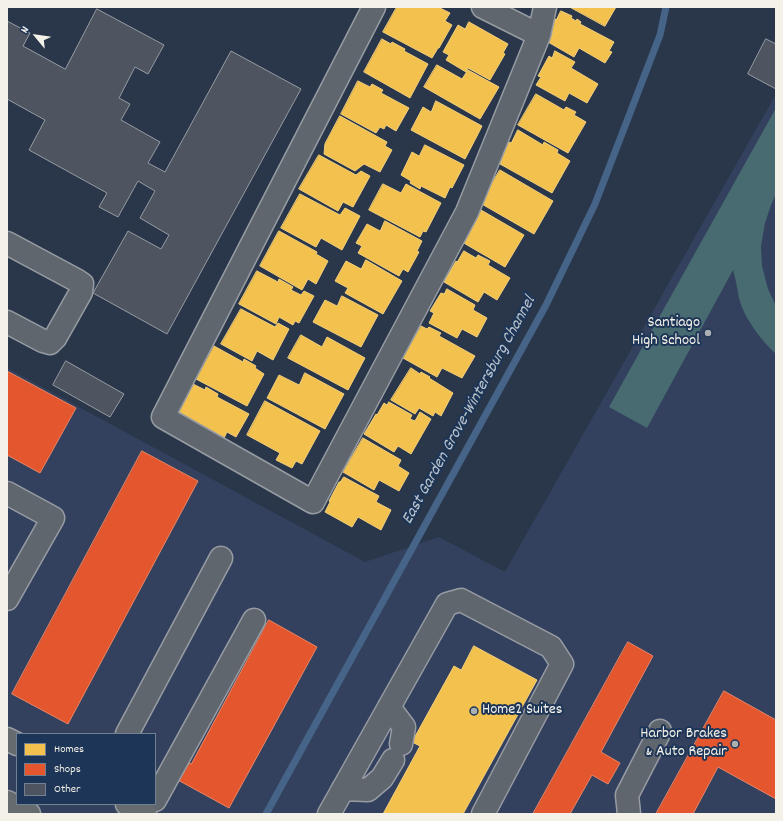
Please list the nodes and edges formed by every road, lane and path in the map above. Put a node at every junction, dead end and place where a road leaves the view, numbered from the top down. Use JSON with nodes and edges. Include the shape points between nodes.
{"nodes":[{"id":1,"x":374,"y":7,"type":"edge"},
{"id":2,"x":483,"y":7,"type":"edge"},
{"id":3,"x":545,"y":7,"type":"edge"},
{"id":4,"x":539,"y":35,"type":"junction"},
{"id":5,"x":7,"y":243,"type":"edge"},
{"id":6,"x":7,"y":322,"type":"edge"},
{"id":7,"x":7,"y":493,"type":"edge"},
{"id":8,"x":221,"y":558,"type":"dead end"},
{"id":9,"x":7,"y":599,"type":"edge"},
{"id":10,"x":254,"y":620,"type":"dead end"},
{"id":11,"x":389,"y":708,"type":"junction"},
{"id":12,"x":660,"y":731,"type":"dead end"},
{"id":13,"x":128,"y":733,"type":"edge"},
{"id":14,"x":7,"y":739,"type":"edge"},
{"id":15,"x":16,"y":744,"type":"edge"},
{"id":16,"x":343,"y":789,"type":"junction"},
{"id":17,"x":156,"y":798,"type":"edge"},
{"id":18,"x":7,"y":803,"type":"edge"},
{"id":19,"x":129,"y":805,"type":"edge"},
{"id":20,"x":152,"y":805,"type":"edge"},
{"id":21,"x":29,"y":814,"type":"edge"},
{"id":22,"x":146,"y":814,"type":"edge"},
{"id":23,"x":329,"y":814,"type":"edge"},
{"id":24,"x":483,"y":814,"type":"edge"},
{"id":25,"x":629,"y":814,"type":"edge"}],
"edges":[{"from":1,"to":4,"type":"lane","via":[[163,417],[313,502],[467,212]]},
{"from":2,"to":4,"type":"lane"},
{"from":3,"to":4,"type":"lane"},
{"from":5,"to":6,"type":"lane","via":[[82,284],[81,292],[50,343]]},
{"from":7,"to":9,"type":"lane","via":[[53,518]]},
{"from":8,"to":13,"type":"lane"},
{"from":10,"to":17,"type":"lane"},
{"from":11,"to":16,"type":"lane"},
{"from":11,"to":16,"type":"lane","via":[[404,727],[397,752],[382,778],[368,790]]},
{"from":11,"to":24,"type":"lane","via":[[447,604],[461,600],[551,647],[562,664]]},
{"from":12,"to":25,"type":"lane","via":[[627,795]]},
{"from":14,"to":15,"type":"main road"},
{"from":16,"to":23,"type":"lane"},
{"from":18,"to":21,"type":"main road"},
{"from":19,"to":22,"type":"main road"},
{"from":20,"to":22,"type":"lane"}]}
